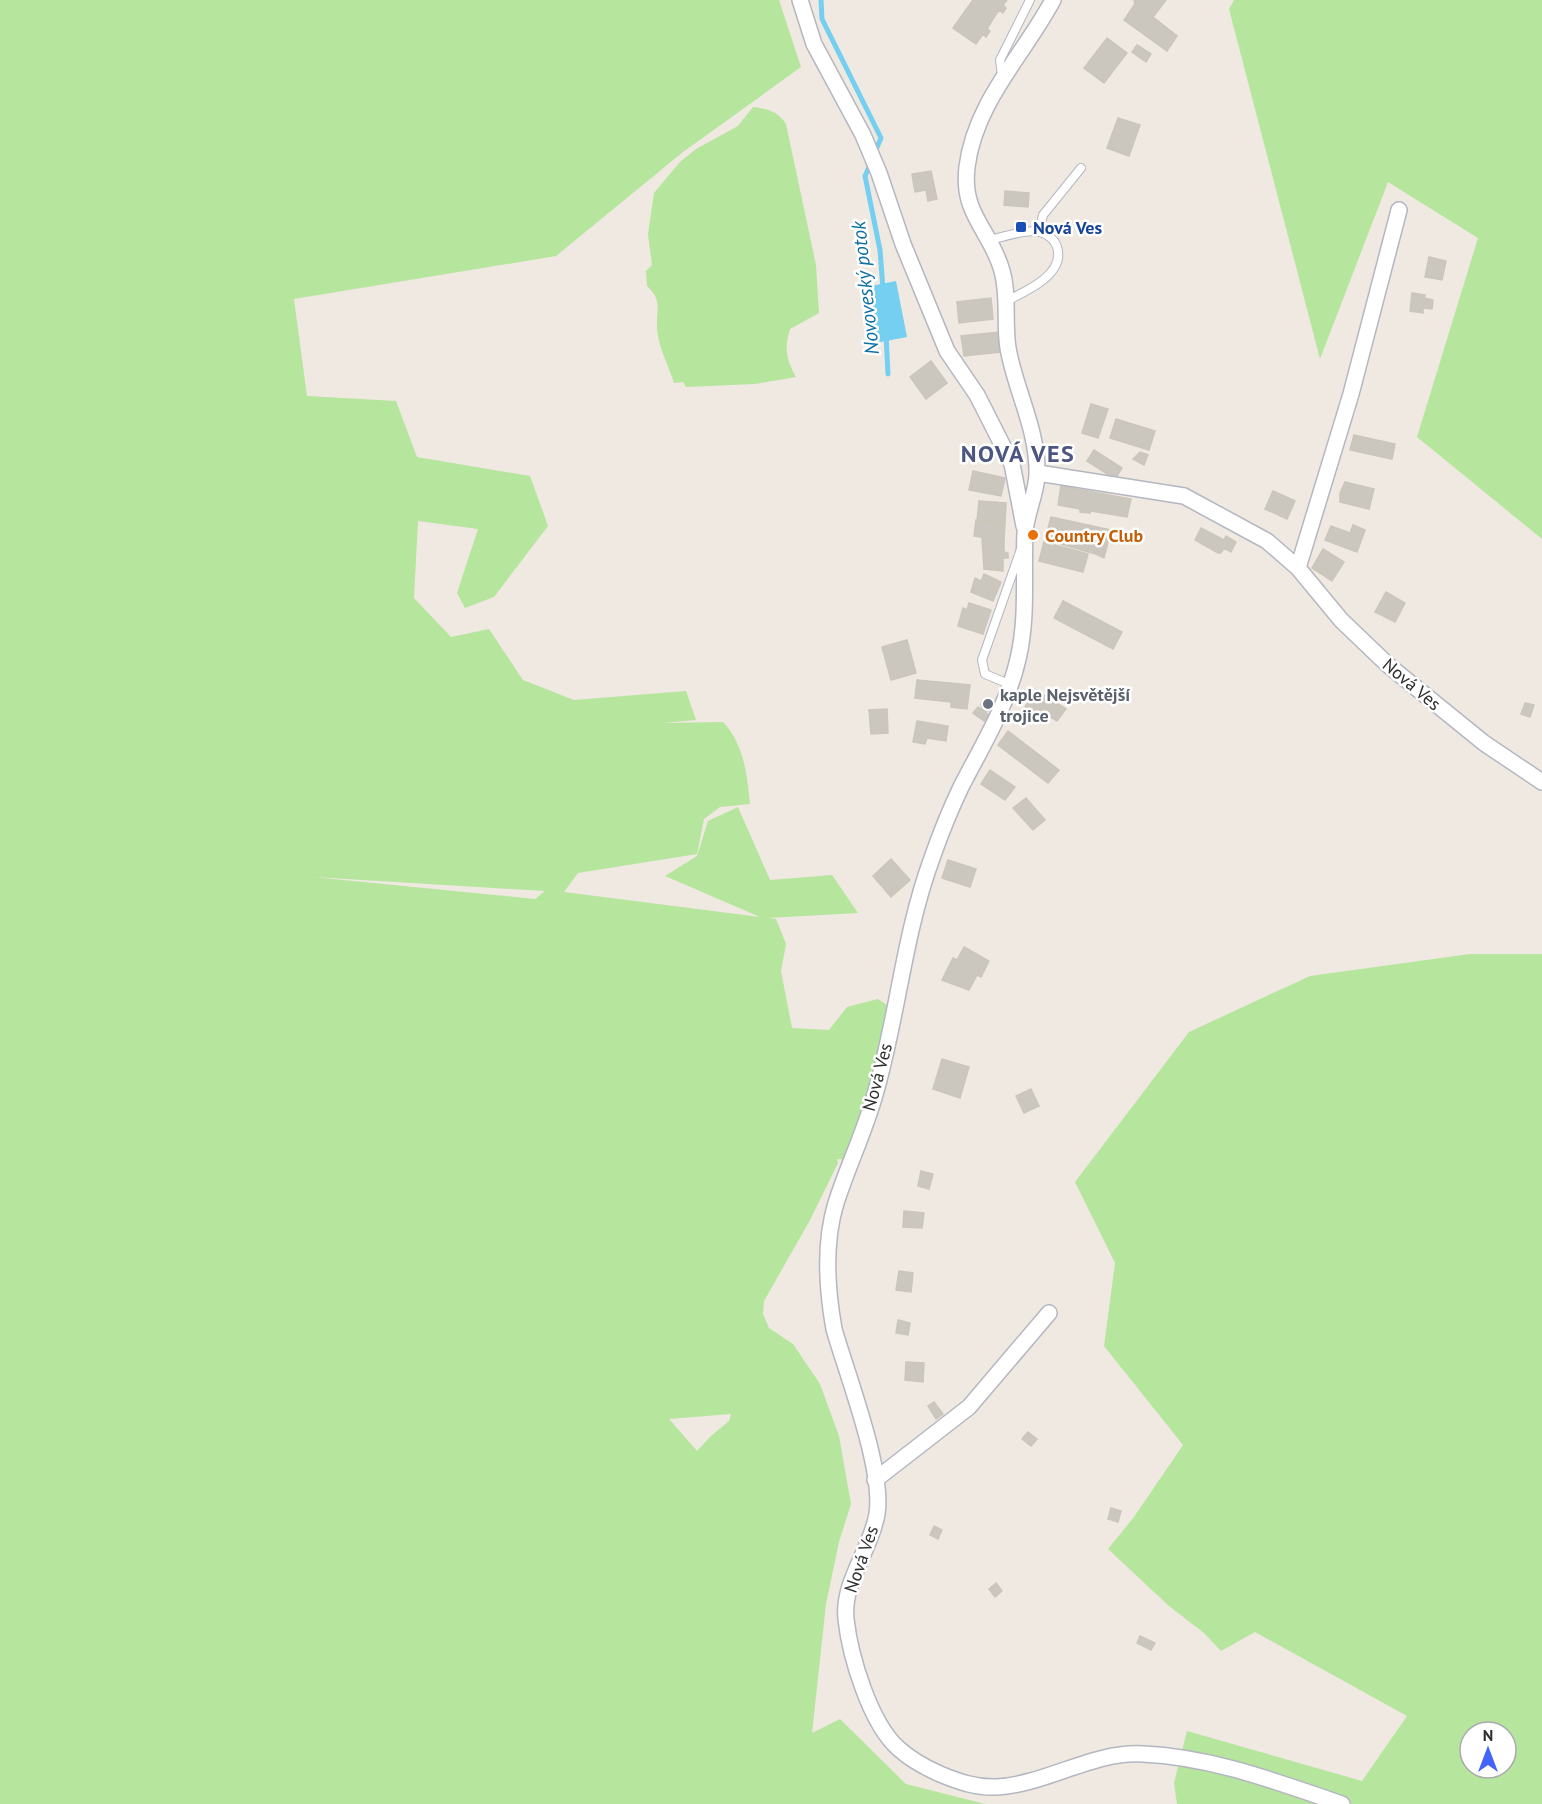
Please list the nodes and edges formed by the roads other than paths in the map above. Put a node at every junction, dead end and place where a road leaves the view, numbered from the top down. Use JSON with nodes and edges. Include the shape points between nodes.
{"nodes":[{"id":1,"x":800,"y":0,"type":"edge"},
{"id":2,"x":1030,"y":0,"type":"edge"},
{"id":3,"x":1053,"y":0,"type":"edge"},
{"id":4,"x":1002,"y":78,"type":"junction"},
{"id":5,"x":1081,"y":168,"type":"dead end"},
{"id":6,"x":1399,"y":210,"type":"dead end"},
{"id":7,"x":1039,"y":231,"type":"junction"},
{"id":8,"x":989,"y":240,"type":"junction"},
{"id":9,"x":1005,"y":302,"type":"junction"},
{"id":10,"x":1038,"y":473,"type":"junction"},
{"id":11,"x":1025,"y":535,"type":"junction"},
{"id":12,"x":1298,"y":568,"type":"junction"},
{"id":13,"x":1009,"y":684,"type":"junction"},
{"id":14,"x":1542,"y":782,"type":"edge"},
{"id":15,"x":1050,"y":1313,"type":"dead end"},
{"id":16,"x":875,"y":1480,"type":"junction"},
{"id":17,"x":1342,"y":1804,"type":"edge"}],
"edges":[{"from":1,"to":11,"type":"street","name":"Nová Ves","via":[[814,44],[879,172],[903,244],[947,351],[977,394],[1012,464]]},
{"from":2,"to":4,"type":"lane","via":[[1000,60]]},
{"from":3,"to":4,"type":"street","name":"Nová Ves"},
{"from":4,"to":8,"type":"street","name":"Nová Ves","via":[[976,126],[965,186],[973,215]]},
{"from":5,"to":7,"type":"lane","via":[[1043,215]]},
{"from":6,"to":12,"type":"street","via":[[1351,394]]},
{"from":7,"to":8,"type":"lane"},
{"from":7,"to":9,"type":"lane","via":[[1056,244],[1057,261],[1035,286]]},
{"from":8,"to":9,"type":"street","name":"Nová Ves","via":[[1003,272]]},
{"from":9,"to":10,"type":"street","name":"Nová Ves","via":[[1008,348],[1031,428]]},
{"from":10,"to":11,"type":"street","name":"Nová Ves"},
{"from":10,"to":12,"type":"street","name":"Nová Ves","via":[[1184,496],[1267,542]]},
{"from":11,"to":13,"type":"street","name":"Nová Ves","via":[[1026,593],[1018,659]]},
{"from":11,"to":13,"type":"lane","name":"Nová Ves","via":[[982,660],[985,674]]},
{"from":12,"to":14,"type":"street","name":"Nová Ves","via":[[1341,620],[1388,665],[1484,743]]},
{"from":13,"to":16,"type":"street","name":"Nová Ves","via":[[931,859],[912,925],[876,1092],[835,1207],[828,1255],[830,1305]]},
{"from":15,"to":16,"type":"street","via":[[969,1407]]},
{"from":16,"to":17,"type":"street","name":"Nová Ves","via":[[877,1514],[848,1593],[846,1617],[859,1673],[878,1724],[896,1747],[918,1764],[963,1784],[997,1787],[1037,1779],[1085,1762],[1142,1753],[1244,1771]]}]}
